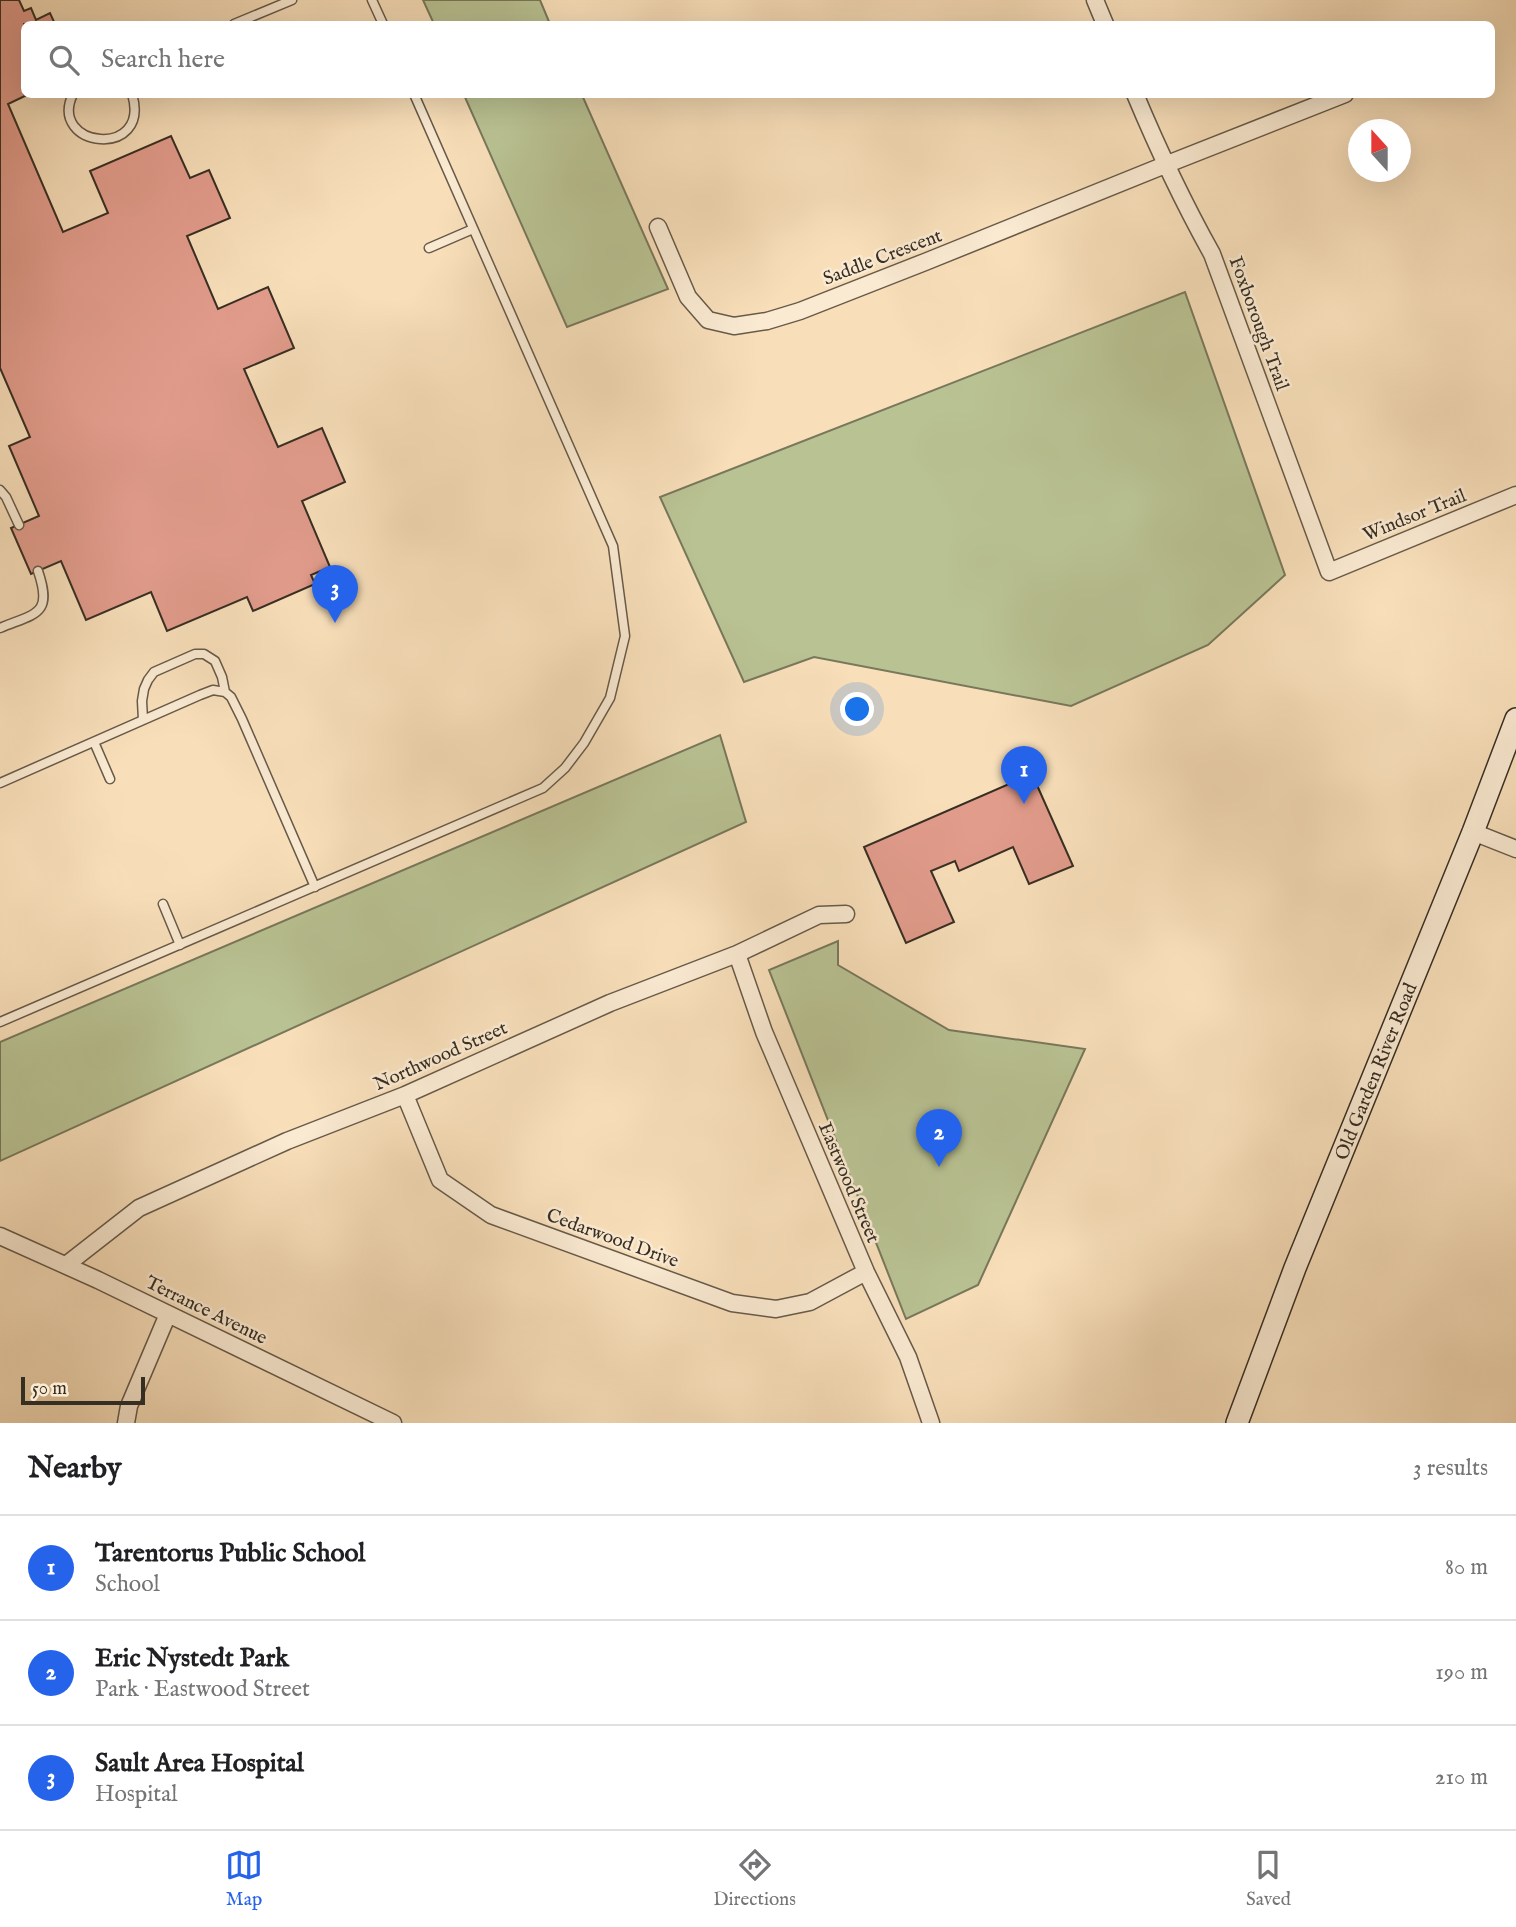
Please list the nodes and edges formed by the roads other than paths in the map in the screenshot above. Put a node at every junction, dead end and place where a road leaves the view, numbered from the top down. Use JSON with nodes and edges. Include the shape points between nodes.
{"nodes":[{"id":1,"x":292,"y":0,"type":"edge"},
{"id":2,"x":372,"y":0,"type":"edge"},
{"id":3,"x":1094,"y":0,"type":"edge"},
{"id":4,"x":241,"y":21,"type":"edge"},
{"id":5,"x":382,"y":21,"type":"edge"},
{"id":6,"x":1104,"y":21,"type":"edge"},
{"id":7,"x":72,"y":98,"type":"edge"},
{"id":8,"x":133,"y":98,"type":"edge"},
{"id":9,"x":416,"y":98,"type":"edge"},
{"id":10,"x":1137,"y":98,"type":"edge"},
{"id":11,"x":1335,"y":98,"type":"edge"},
{"id":12,"x":1165,"y":165,"type":"junction"},
{"id":13,"x":657,"y":227,"type":"dead end"},
{"id":14,"x":473,"y":229,"type":"junction"},
{"id":15,"x":429,"y":248,"type":"dead end"},
{"id":16,"x":0,"y":489,"type":"edge"},
{"id":17,"x":1516,"y":495,"type":"edge"},
{"id":18,"x":19,"y":524,"type":"dead end"},
{"id":19,"x":38,"y":571,"type":"dead end"},
{"id":20,"x":1329,"y":572,"type":"joint"},
{"id":21,"x":0,"y":628,"type":"edge"},
{"id":22,"x":225,"y":692,"type":"junction"},
{"id":23,"x":1516,"y":719,"type":"edge"},
{"id":24,"x":143,"y":720,"type":"junction"},
{"id":25,"x":94,"y":741,"type":"junction"},
{"id":26,"x":110,"y":779,"type":"dead end"},
{"id":27,"x":0,"y":783,"type":"edge"},
{"id":28,"x":1473,"y":832,"type":"junction"},
{"id":29,"x":1516,"y":849,"type":"edge"},
{"id":30,"x":315,"y":887,"type":"junction"},
{"id":31,"x":163,"y":904,"type":"dead end"},
{"id":32,"x":846,"y":914,"type":"dead end"},
{"id":33,"x":180,"y":945,"type":"junction"},
{"id":34,"x":737,"y":954,"type":"junction"},
{"id":35,"x":0,"y":1022,"type":"edge"},
{"id":36,"x":405,"y":1095,"type":"junction"},
{"id":37,"x":0,"y":1236,"type":"edge"},
{"id":38,"x":66,"y":1265,"type":"junction"},
{"id":39,"x":866,"y":1272,"type":"junction"},
{"id":40,"x":168,"y":1314,"type":"junction"},
{"id":41,"x":126,"y":1423,"type":"edge"},
{"id":42,"x":393,"y":1423,"type":"edge"},
{"id":43,"x":931,"y":1423,"type":"edge"},
{"id":44,"x":1237,"y":1423,"type":"edge"}],
"edges":[{"from":1,"to":4,"type":"lane"},
{"from":2,"to":5,"type":"lane"},
{"from":3,"to":6,"type":"street"},
{"from":7,"to":8,"type":"lane","via":[[71,119],[85,136],[95,140],[116,138],[124,132],[134,114]]},
{"from":9,"to":14,"type":"lane"},
{"from":10,"to":12,"type":"street","name":"Foxborough Trail"},
{"from":11,"to":12,"type":"street","name":"Saddle Crescent"},
{"from":12,"to":13,"type":"street","name":"Saddle Crescent","via":[[800,311],[734,326],[708,320],[688,297]]},
{"from":12,"to":20,"type":"street","name":"Foxborough Trail","via":[[1213,254]]},
{"from":14,"to":15,"type":"lane"},
{"from":14,"to":30,"type":"lane","via":[[612,546],[625,636],[610,698],[584,743],[542,788]]},
{"from":16,"to":18,"type":"lane"},
{"from":17,"to":20,"type":"street","name":"Windsor Trail"},
{"from":19,"to":21,"type":"lane","via":[[43,604],[29,616]]},
{"from":22,"to":24,"type":"lane","via":[[213,690]]},
{"from":22,"to":24,"type":"lane","via":[[212,657],[195,654],[154,672],[142,701]]},
{"from":22,"to":30,"type":"lane","via":[[239,712]]},
{"from":23,"to":28,"type":"main road","name":"Old Garden River Road"},
{"from":24,"to":25,"type":"lane"},
{"from":25,"to":26,"type":"lane"},
{"from":25,"to":27,"type":"lane"},
{"from":28,"to":29,"type":"street"},
{"from":28,"to":44,"type":"main road","name":"Old Garden River Road","via":[[1295,1268]]},
{"from":30,"to":33,"type":"lane"},
{"from":31,"to":33,"type":"lane"},
{"from":32,"to":34,"type":"street","name":"Northwood Street","via":[[819,915]]},
{"from":33,"to":35,"type":"lane"},
{"from":34,"to":36,"type":"street","name":"Northwood Street","via":[[610,1003]]},
{"from":34,"to":39,"type":"street","name":"Eastwood Street","via":[[764,1031]]},
{"from":36,"to":38,"type":"street","name":"Northwood Street","via":[[287,1141],[139,1208]]},
{"from":36,"to":39,"type":"street","name":"Cedarwood Drive","via":[[440,1180],[491,1215],[732,1303],[776,1309],[810,1302]]},
{"from":37,"to":38,"type":"street","name":"Terrance Avenue"},
{"from":38,"to":40,"type":"street","name":"Terrance Avenue"},
{"from":39,"to":43,"type":"street","name":"Eastwood Street","via":[[908,1357]]},
{"from":40,"to":41,"type":"street"},
{"from":40,"to":42,"type":"street","name":"Terrance Avenue"}]}
